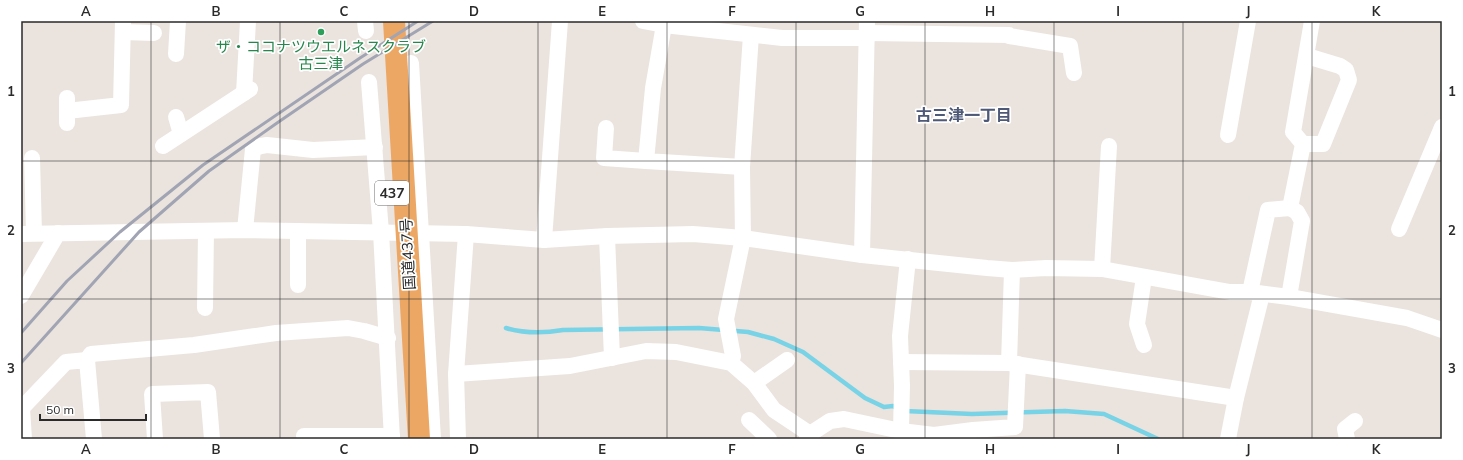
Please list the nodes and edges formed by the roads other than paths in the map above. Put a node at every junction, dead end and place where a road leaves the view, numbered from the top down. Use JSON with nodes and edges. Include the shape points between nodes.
{"nodes":[{"id":1,"x":178,"y":21,"type":"edge"},
{"id":2,"x":248,"y":21,"type":"edge"},
{"id":3,"x":394,"y":21,"type":"edge"},
{"id":4,"x":560,"y":21,"type":"edge"},
{"id":5,"x":643,"y":21,"type":"edge"},
{"id":6,"x":1248,"y":21,"type":"edge"},
{"id":7,"x":1312,"y":21,"type":"edge"},
{"id":8,"x":371,"y":24,"type":"edge"},
{"id":9,"x":664,"y":25,"type":"junction"},
{"id":10,"x":726,"y":26,"type":"edge"},
{"id":11,"x":123,"y":27,"type":"edge"},
{"id":12,"x":1010,"y":28,"type":"edge"},
{"id":13,"x":867,"y":31,"type":"edge"},
{"id":14,"x":154,"y":33,"type":"dead end"},
{"id":15,"x":751,"y":34,"type":"junction"},
{"id":16,"x":176,"y":54,"type":"dead end"},
{"id":17,"x":1307,"y":56,"type":"junction"},
{"id":18,"x":411,"y":63,"type":"dead end"},
{"id":19,"x":1074,"y":73,"type":"dead end"},
{"id":20,"x":369,"y":82,"type":"dead end"},
{"id":21,"x":67,"y":111,"type":"dead end"},
{"id":22,"x":176,"y":117,"type":"dead end"},
{"id":23,"x":1442,"y":127,"type":"edge"},
{"id":24,"x":606,"y":128,"type":"dead end"},
{"id":25,"x":181,"y":134,"type":"junction"},
{"id":26,"x":1228,"y":135,"type":"dead end"},
{"id":27,"x":1303,"y":144,"type":"junction"},
{"id":28,"x":163,"y":146,"type":"dead end"},
{"id":29,"x":1109,"y":146,"type":"dead end"},
{"id":30,"x":374,"y":147,"type":"junction"},
{"id":31,"x":32,"y":158,"type":"dead end"},
{"id":32,"x":646,"y":161,"type":"junction"},
{"id":33,"x":742,"y":167,"type":"junction"},
{"id":34,"x":1290,"y":208,"type":"junction"},
{"id":35,"x":1399,"y":228,"type":"dead end"},
{"id":36,"x":245,"y":230,"type":"junction"},
{"id":37,"x":206,"y":231,"type":"junction"},
{"id":38,"x":298,"y":231,"type":"junction"},
{"id":39,"x":381,"y":232,"type":"junction"},
{"id":40,"x":58,"y":233,"type":"junction"},
{"id":41,"x":420,"y":233,"type":"junction"},
{"id":42,"x":28,"y":234,"type":"edge"},
{"id":43,"x":466,"y":234,"type":"junction"},
{"id":44,"x":607,"y":236,"type":"junction"},
{"id":45,"x":743,"y":238,"type":"junction"},
{"id":46,"x":544,"y":240,"type":"junction"},
{"id":47,"x":862,"y":255,"type":"junction"},
{"id":48,"x":908,"y":259,"type":"junction"},
{"id":49,"x":1102,"y":269,"type":"junction"},
{"id":50,"x":1012,"y":270,"type":"junction"},
{"id":51,"x":1144,"y":277,"type":"junction"},
{"id":52,"x":298,"y":285,"type":"dead end"},
{"id":53,"x":1256,"y":293,"type":"junction"},
{"id":54,"x":21,"y":296,"type":"edge"},
{"id":55,"x":1289,"y":297,"type":"junction"},
{"id":56,"x":205,"y":308,"type":"dead end"},
{"id":57,"x":1442,"y":330,"type":"edge"},
{"id":58,"x":388,"y":338,"type":"junction"},
{"id":59,"x":1144,"y":345,"type":"dead end"},
{"id":60,"x":612,"y":358,"type":"junction"},
{"id":61,"x":87,"y":360,"type":"junction"},
{"id":62,"x":787,"y":360,"type":"dead end"},
{"id":63,"x":901,"y":362,"type":"junction"},
{"id":64,"x":731,"y":363,"type":"junction"},
{"id":65,"x":408,"y":364,"type":"junction"},
{"id":66,"x":1013,"y":364,"type":"junction"},
{"id":67,"x":456,"y":374,"type":"junction"},
{"id":68,"x":754,"y":383,"type":"junction"},
{"id":69,"x":1236,"y":398,"type":"junction"},
{"id":70,"x":749,"y":420,"type":"dead end"},
{"id":71,"x":1355,"y":422,"type":"dead end"},
{"id":72,"x":901,"y":431,"type":"junction"},
{"id":73,"x":809,"y":436,"type":"edge"},
{"id":74,"x":313,"y":437,"type":"edge"},
{"id":75,"x":934,"y":437,"type":"edge"},
{"id":76,"x":397,"y":438,"type":"edge"},
{"id":77,"x":24,"y":439,"type":"edge"},
{"id":78,"x":94,"y":439,"type":"edge"},
{"id":79,"x":155,"y":439,"type":"edge"},
{"id":80,"x":212,"y":439,"type":"edge"},
{"id":81,"x":419,"y":439,"type":"edge"},
{"id":82,"x":433,"y":439,"type":"edge"},
{"id":83,"x":458,"y":439,"type":"edge"},
{"id":84,"x":769,"y":439,"type":"edge"},
{"id":85,"x":1228,"y":439,"type":"edge"},
{"id":86,"x":1347,"y":439,"type":"edge"}],
"edges":[{"from":1,"to":16,"type":"street"},
{"from":2,"to":25,"type":"street","via":[[247,91]]},
{"from":3,"to":65,"type":"highway","name":"国道437号","number":"437"},
{"from":4,"to":46,"type":"street"},
{"from":5,"to":9,"type":"street"},
{"from":6,"to":26,"type":"street"},
{"from":7,"to":17,"type":"street"},
{"from":8,"to":65,"type":"highway","name":"国道437号","number":"437"},
{"from":9,"to":10,"type":"street"},
{"from":9,"to":32,"type":"street","via":[[653,88]]},
{"from":10,"to":15,"type":"street"},
{"from":11,"to":14,"type":"street"},
{"from":11,"to":21,"type":"street","via":[[121,106]]},
{"from":12,"to":13,"type":"street"},
{"from":12,"to":19,"type":"street","via":[[1009,36],[1070,46]]},
{"from":13,"to":15,"type":"street","via":[[782,38]]},
{"from":13,"to":47,"type":"street"},
{"from":15,"to":33,"type":"street"},
{"from":17,"to":27,"type":"street","via":[[1293,132]]},
{"from":17,"to":27,"type":"street","via":[[1340,66],[1346,70],[1349,80],[1323,144]]},
{"from":18,"to":41,"type":"street"},
{"from":20,"to":30,"type":"street"},
{"from":22,"to":25,"type":"street"},
{"from":23,"to":35,"type":"street"},
{"from":24,"to":32,"type":"street","via":[[604,158]]},
{"from":25,"to":28,"type":"street"},
{"from":27,"to":34,"type":"street"},
{"from":29,"to":49,"type":"street"},
{"from":30,"to":36,"type":"street","via":[[313,150],[261,146],[253,149]]},
{"from":30,"to":39,"type":"street"},
{"from":31,"to":42,"type":"street"},
{"from":32,"to":33,"type":"street"},
{"from":33,"to":45,"type":"street"},
{"from":34,"to":53,"type":"street","via":[[1268,210]]},
{"from":34,"to":55,"type":"street","via":[[1298,212],[1302,221]]},
{"from":36,"to":37,"type":"street"},
{"from":36,"to":38,"type":"street"},
{"from":37,"to":40,"type":"street"},
{"from":37,"to":56,"type":"street"},
{"from":38,"to":39,"type":"street"},
{"from":38,"to":52,"type":"street"},
{"from":39,"to":41,"type":"street"},
{"from":39,"to":58,"type":"street"},
{"from":40,"to":42,"type":"street"},
{"from":40,"to":54,"type":"street"},
{"from":41,"to":43,"type":"street"},
{"from":41,"to":82,"type":"street"},
{"from":43,"to":46,"type":"street"},
{"from":43,"to":67,"type":"street"},
{"from":44,"to":45,"type":"street","via":[[693,234]]},
{"from":44,"to":46,"type":"street"},
{"from":44,"to":60,"type":"street"},
{"from":45,"to":47,"type":"street"},
{"from":45,"to":64,"type":"street","via":[[726,319]]},
{"from":47,"to":48,"type":"street"},
{"from":48,"to":50,"type":"street"},
{"from":48,"to":63,"type":"street","via":[[900,336]]},
{"from":49,"to":50,"type":"street"},
{"from":49,"to":51,"type":"street"},
{"from":50,"to":66,"type":"street"},
{"from":51,"to":53,"type":"street","via":[[1230,292]]},
{"from":51,"to":59,"type":"street","via":[[1137,324]]},
{"from":53,"to":55,"type":"street"},
{"from":53,"to":69,"type":"street"},
{"from":55,"to":57,"type":"street","via":[[1407,318]]},
{"from":58,"to":61,"type":"street","via":[[348,328],[276,333],[194,345],[91,354]]},
{"from":58,"to":76,"type":"street"},
{"from":60,"to":64,"type":"street","via":[[646,351],[669,351]]},
{"from":60,"to":67,"type":"street","via":[[570,366]]},
{"from":61,"to":77,"type":"street","via":[[66,362],[22,408]]},
{"from":61,"to":78,"type":"street"},
{"from":62,"to":68,"type":"street"},
{"from":63,"to":66,"type":"street"},
{"from":63,"to":72,"type":"street"},
{"from":64,"to":68,"type":"street"},
{"from":65,"to":76,"type":"highway","name":"国道437号","number":"437"},
{"from":65,"to":81,"type":"highway","name":"国道437号","number":"437"},
{"from":66,"to":69,"type":"street"},
{"from":66,"to":75,"type":"street","via":[[1015,427],[973,430]]},
{"from":67,"to":83,"type":"street"},
{"from":68,"to":73,"type":"street","via":[[774,410]]},
{"from":69,"to":85,"type":"street"},
{"from":70,"to":84,"type":"street"},
{"from":71,"to":86,"type":"street","via":[[1345,428]]},
{"from":72,"to":73,"type":"street","via":[[844,419],[830,421]]},
{"from":72,"to":75,"type":"street"},
{"from":74,"to":76,"type":"street"},
{"from":79,"to":80,"type":"street","via":[[152,394],[208,392]]}]}
